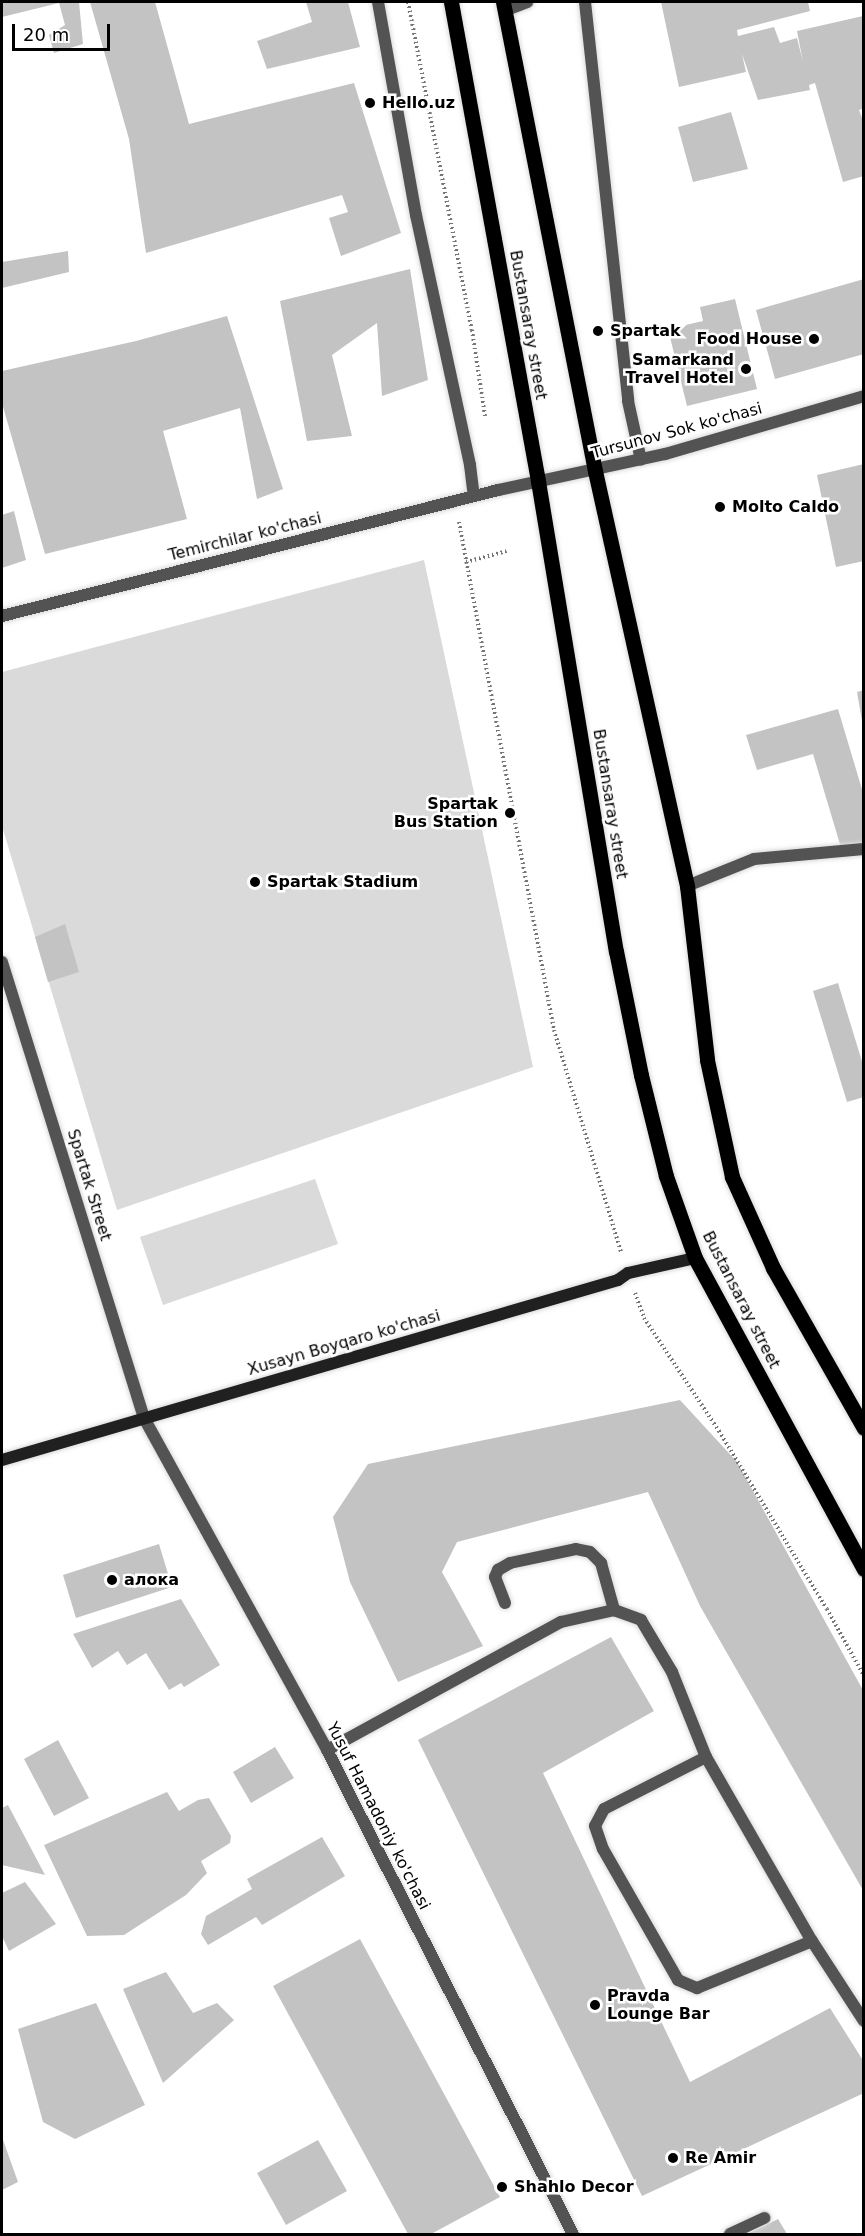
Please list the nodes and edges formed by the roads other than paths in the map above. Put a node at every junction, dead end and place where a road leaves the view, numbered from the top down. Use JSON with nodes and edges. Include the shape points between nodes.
{"nodes":[{"id":1,"x":378,"y":2,"type":"edge"},
{"id":2,"x":451,"y":2,"type":"edge"},
{"id":3,"x":527,"y":2,"type":"edge"},
{"id":4,"x":585,"y":2,"type":"edge"},
{"id":5,"x":503,"y":6,"type":"edge"},
{"id":6,"x":864,"y":396,"type":"edge"},
{"id":7,"x":641,"y":460,"type":"junction"},
{"id":8,"x":595,"y":471,"type":"junction"},
{"id":9,"x":538,"y":481,"type":"junction"},
{"id":10,"x":498,"y":490,"type":"joint"},
{"id":11,"x":474,"y":496,"type":"junction"},
{"id":12,"x":2,"y":616,"type":"edge"},
{"id":13,"x":864,"y":849,"type":"edge"},
{"id":14,"x":687,"y":886,"type":"junction"},
{"id":15,"x":2,"y":962,"type":"edge"},
{"id":16,"x":695,"y":1258,"type":"junction"},
{"id":17,"x":144,"y":1418,"type":"junction"},
{"id":18,"x":864,"y":1428,"type":"edge"},
{"id":19,"x":2,"y":1460,"type":"edge"},
{"id":20,"x":864,"y":1569,"type":"edge"},
{"id":21,"x":505,"y":1603,"type":"dead end"},
{"id":22,"x":614,"y":1610,"type":"junction"},
{"id":23,"x":327,"y":1749,"type":"junction"},
{"id":24,"x":706,"y":1757,"type":"junction"},
{"id":25,"x":812,"y":1941,"type":"junction"},
{"id":26,"x":864,"y":2021,"type":"edge"},
{"id":27,"x":765,"y":2218,"type":"dead end"},
{"id":28,"x":573,"y":2235,"type":"edge"},
{"id":29,"x":730,"y":2235,"type":"edge"}],
"edges":[{"from":1,"to":11,"type":"street","via":[[416,215]]},
{"from":2,"to":9,"type":"main road","name":"Bustansaray street"},
{"from":3,"to":5,"type":"street"},
{"from":4,"to":7,"type":"street","via":[[628,401]]},
{"from":5,"to":8,"type":"main road"},
{"from":6,"to":7,"type":"street","name":"Tursunov Sok ko'chasi"},
{"from":7,"to":8,"type":"street","name":"Tursunov Sok ko'chasi"},
{"from":8,"to":9,"type":"street","name":"Tursunov Sok ko'chasi"},
{"from":8,"to":14,"type":"main road"},
{"from":9,"to":10,"type":"street","name":"Tursunov Sok ko'chasi"},
{"from":9,"to":16,"type":"main road","name":"Bustansaray street","via":[[618,962],[666,1176]]},
{"from":10,"to":11,"type":"street","name":"Temirchilar ko'chasi"},
{"from":11,"to":12,"type":"street","name":"Temirchilar ko'chasi"},
{"from":13,"to":14,"type":"street","via":[[754,859]]},
{"from":14,"to":18,"type":"main road","via":[[707,1060],[732,1177],[773,1268]]},
{"from":15,"to":17,"type":"street","name":"Spartak Street"},
{"from":16,"to":17,"type":"main road","name":"Xusayn Boyqaro ko'chasi","via":[[628,1273],[618,1280]]},
{"from":16,"to":20,"type":"main road","name":"Bustansaray street"},
{"from":17,"to":19,"type":"main road","name":"Xusayn Boyqaro ko'chasi"},
{"from":17,"to":23,"type":"street","name":"Yusuf Hamadoniy ko'chasi"},
{"from":21,"to":22,"type":"street","via":[[495,1577],[498,1569],[576,1549],[590,1552],[601,1563]]},
{"from":22,"to":23,"type":"street","via":[[561,1622]]},
{"from":22,"to":24,"type":"street","via":[[641,1620],[672,1672]]},
{"from":23,"to":28,"type":"street","name":"Yusuf Hamadoniy ko'chasi"},
{"from":24,"to":25,"type":"street"},
{"from":24,"to":25,"type":"street","via":[[604,1809],[595,1826],[603,1849],[678,1980],[697,1988]]},
{"from":25,"to":26,"type":"street"},
{"from":27,"to":29,"type":"street"}]}
